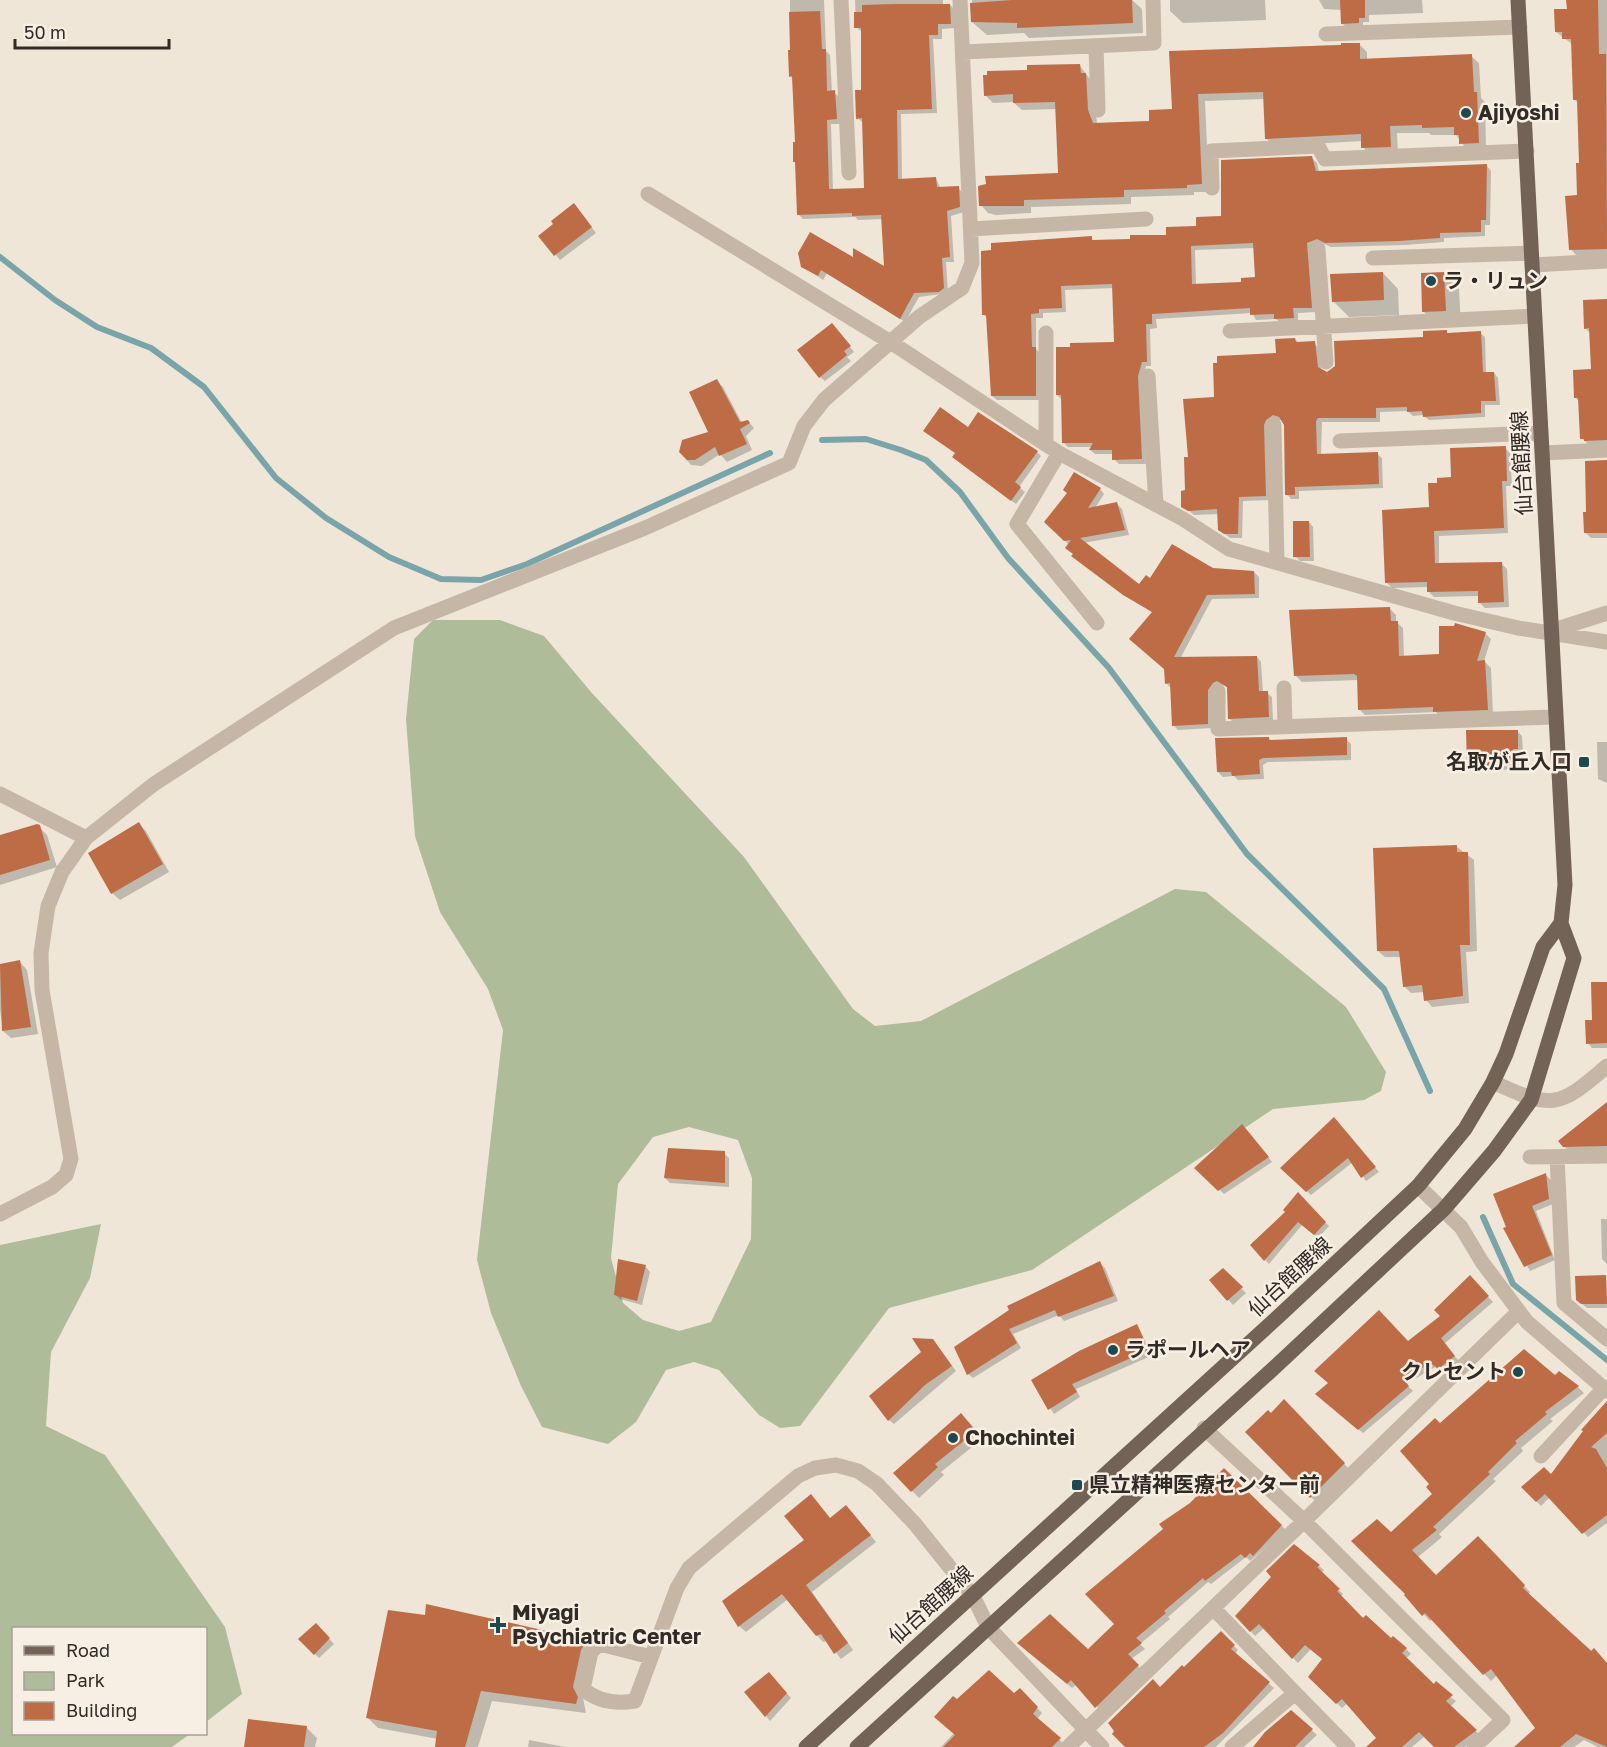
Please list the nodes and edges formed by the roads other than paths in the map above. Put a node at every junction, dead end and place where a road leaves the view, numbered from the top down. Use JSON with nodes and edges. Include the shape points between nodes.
{"nodes":[{"id":1,"x":842,"y":0,"type":"edge"},
{"id":2,"x":960,"y":0,"type":"edge"},
{"id":3,"x":1153,"y":0,"type":"edge"},
{"id":4,"x":1518,"y":0,"type":"edge"},
{"id":5,"x":1520,"y":27,"type":"junction"},
{"id":6,"x":1326,"y":34,"type":"dead end"},
{"id":7,"x":1096,"y":46,"type":"junction"},
{"id":8,"x":963,"y":52,"type":"junction"},
{"id":9,"x":1098,"y":111,"type":"dead end"},
{"id":10,"x":1527,"y":151,"type":"junction"},
{"id":11,"x":849,"y":173,"type":"dead end"},
{"id":12,"x":1212,"y":188,"type":"dead end"},
{"id":13,"x":648,"y":194,"type":"dead end"},
{"id":14,"x":1146,"y":219,"type":"dead end"},
{"id":15,"x":971,"y":229,"type":"junction"},
{"id":16,"x":1318,"y":249,"type":"dead end"},
{"id":17,"x":1373,"y":258,"type":"dead end"},
{"id":18,"x":1532,"y":259,"type":"junction"},
{"id":19,"x":1607,"y":261,"type":"edge"},
{"id":20,"x":1534,"y":316,"type":"junction"},
{"id":21,"x":1324,"y":326,"type":"junction"},
{"id":22,"x":1230,"y":331,"type":"dead end"},
{"id":23,"x":1046,"y":333,"type":"dead end"},
{"id":24,"x":892,"y":343,"type":"junction"},
{"id":25,"x":1326,"y":362,"type":"dead end"},
{"id":26,"x":1148,"y":376,"type":"dead end"},
{"id":27,"x":1274,"y":425,"type":"dead end"},
{"id":28,"x":1541,"y":433,"type":"junction"},
{"id":29,"x":1340,"y":441,"type":"dead end"},
{"id":30,"x":1053,"y":448,"type":"junction"},
{"id":31,"x":1607,"y":450,"type":"edge"},
{"id":32,"x":1543,"y":453,"type":"junction"},
{"id":33,"x":1156,"y":506,"type":"junction"},
{"id":34,"x":1277,"y":562,"type":"junction"},
{"id":35,"x":1607,"y":613,"type":"edge"},
{"id":36,"x":1097,"y":623,"type":"dead end"},
{"id":37,"x":1551,"y":631,"type":"junction"},
{"id":38,"x":1607,"y":642,"type":"edge"},
{"id":39,"x":1284,"y":688,"type":"dead end"},
{"id":40,"x":1218,"y":691,"type":"dead end"},
{"id":41,"x":1556,"y":717,"type":"junction"},
{"id":42,"x":1285,"y":728,"type":"junction"},
{"id":43,"x":0,"y":794,"type":"edge"},
{"id":44,"x":86,"y":838,"type":"junction"},
{"id":45,"x":1561,"y":923,"type":"junction"},
{"id":46,"x":1607,"y":1066,"type":"edge"},
{"id":47,"x":1493,"y":1082,"type":"junction"},
{"id":48,"x":1531,"y":1100,"type":"junction"},
{"id":49,"x":1607,"y":1156,"type":"edge"},
{"id":50,"x":1530,"y":1157,"type":"dead end"},
{"id":51,"x":1557,"y":1157,"type":"junction"},
{"id":52,"x":1418,"y":1186,"type":"junction"},
{"id":53,"x":1444,"y":1209,"type":"junction"},
{"id":54,"x":0,"y":1214,"type":"edge"},
{"id":55,"x":1518,"y":1312,"type":"junction"},
{"id":56,"x":1607,"y":1339,"type":"edge"},
{"id":57,"x":1606,"y":1390,"type":"edge"},
{"id":58,"x":1204,"y":1428,"type":"junction"},
{"id":59,"x":1541,"y":1456,"type":"dead end"},
{"id":60,"x":1304,"y":1521,"type":"junction"},
{"id":61,"x":973,"y":1596,"type":"junction"},
{"id":62,"x":1213,"y":1608,"type":"junction"},
{"id":63,"x":988,"y":1628,"type":"junction"},
{"id":64,"x":651,"y":1657,"type":"junction"},
{"id":65,"x":1295,"y":1693,"type":"junction"},
{"id":66,"x":1085,"y":1730,"type":"junction"},
{"id":67,"x":806,"y":1747,"type":"edge"},
{"id":68,"x":857,"y":1747,"type":"edge"},
{"id":69,"x":1068,"y":1747,"type":"edge"},
{"id":70,"x":1102,"y":1747,"type":"edge"},
{"id":71,"x":1232,"y":1747,"type":"edge"},
{"id":72,"x":1348,"y":1747,"type":"edge"},
{"id":73,"x":1474,"y":1747,"type":"edge"}],
"edges":[{"from":1,"to":11,"type":"street"},
{"from":2,"to":8,"type":"street"},
{"from":3,"to":7,"type":"street","via":[[1154,43]]},
{"from":4,"to":5,"type":"main road","name":"仙台館腰線"},
{"from":5,"to":6,"type":"street"},
{"from":5,"to":10,"type":"main road","name":"仙台館腰線"},
{"from":7,"to":8,"type":"street"},
{"from":7,"to":9,"type":"street"},
{"from":8,"to":15,"type":"street"},
{"from":10,"to":12,"type":"street","via":[[1325,159],[1318,146],[1211,151]]},
{"from":10,"to":18,"type":"main road","name":"仙台館腰線"},
{"from":13,"to":24,"type":"street"},
{"from":14,"to":15,"type":"street"},
{"from":15,"to":24,"type":"street","via":[[972,263],[962,288],[919,317]]},
{"from":16,"to":21,"type":"street"},
{"from":17,"to":18,"type":"street"},
{"from":18,"to":19,"type":"street"},
{"from":18,"to":20,"type":"main road","name":"仙台館腰線"},
{"from":20,"to":21,"type":"street"},
{"from":20,"to":28,"type":"main road","name":"仙台館腰線"},
{"from":21,"to":22,"type":"street"},
{"from":21,"to":25,"type":"street"},
{"from":23,"to":30,"type":"street"},
{"from":24,"to":30,"type":"street"},
{"from":24,"to":44,"type":"street","via":[[824,400],[804,426],[789,463],[645,528],[394,628],[154,784]]},
{"from":26,"to":33,"type":"street"},
{"from":27,"to":34,"type":"street"},
{"from":28,"to":29,"type":"street"},
{"from":28,"to":32,"type":"main road","name":"仙台館腰線"},
{"from":30,"to":33,"type":"street"},
{"from":30,"to":36,"type":"street","via":[[1017,524]]},
{"from":31,"to":32,"type":"street"},
{"from":32,"to":37,"type":"main road","name":"仙台館腰線"},
{"from":33,"to":34,"type":"street","via":[[1229,549]]},
{"from":34,"to":37,"type":"street","via":[[1454,613],[1518,628]]},
{"from":35,"to":37,"type":"street"},
{"from":37,"to":38,"type":"street"},
{"from":37,"to":41,"type":"main road","name":"仙台館腰線"},
{"from":39,"to":42,"type":"street"},
{"from":40,"to":42,"type":"street","via":[[1218,729]]},
{"from":41,"to":42,"type":"street"},
{"from":41,"to":45,"type":"main road","name":"仙台館腰線","via":[[1566,885]]},
{"from":43,"to":44,"type":"street"},
{"from":44,"to":54,"type":"street","via":[[62,872],[48,906],[41,953],[42,990],[71,1159],[66,1175],[52,1186]]},
{"from":45,"to":47,"type":"main road","name":"仙台館腰線","via":[[1543,947]]},
{"from":45,"to":48,"type":"main road","name":"仙台館腰線","via":[[1574,958]]},
{"from":46,"to":48,"type":"street","via":[[1575,1094],[1557,1100]]},
{"from":47,"to":48,"type":"street"},
{"from":47,"to":52,"type":"main road","name":"仙台館腰線","via":[[1465,1129]]},
{"from":48,"to":53,"type":"main road","name":"仙台館腰線"},
{"from":49,"to":51,"type":"street"},
{"from":50,"to":51,"type":"street"},
{"from":51,"to":56,"type":"street","via":[[1564,1303]]},
{"from":52,"to":53,"type":"street"},
{"from":52,"to":61,"type":"main road","name":"仙台館腰線"},
{"from":53,"to":55,"type":"street","via":[[1461,1227]]},
{"from":53,"to":58,"type":"main road","name":"仙台館腰線"},
{"from":55,"to":57,"type":"street"},
{"from":55,"to":60,"type":"street"},
{"from":57,"to":59,"type":"street"},
{"from":58,"to":60,"type":"street"},
{"from":58,"to":63,"type":"main road","name":"仙台館腰線"},
{"from":60,"to":62,"type":"street"},
{"from":60,"to":73,"type":"street","via":[[1503,1720]]},
{"from":61,"to":63,"type":"street"},
{"from":61,"to":64,"type":"street","via":[[877,1484],[858,1471],[836,1465],[815,1468],[798,1476],[689,1568],[677,1588]]},
{"from":61,"to":67,"type":"main road","name":"仙台館腰線"},
{"from":62,"to":65,"type":"street"},
{"from":62,"to":66,"type":"street"},
{"from":63,"to":66,"type":"street"},
{"from":63,"to":68,"type":"main road","name":"仙台館腰線"},
{"from":64,"to":64,"type":"street","via":[[600,1644],[591,1652],[584,1689],[594,1699],[635,1701]]},
{"from":65,"to":71,"type":"street"},
{"from":65,"to":72,"type":"street"},
{"from":66,"to":69,"type":"street"},
{"from":66,"to":70,"type":"street"}]}
